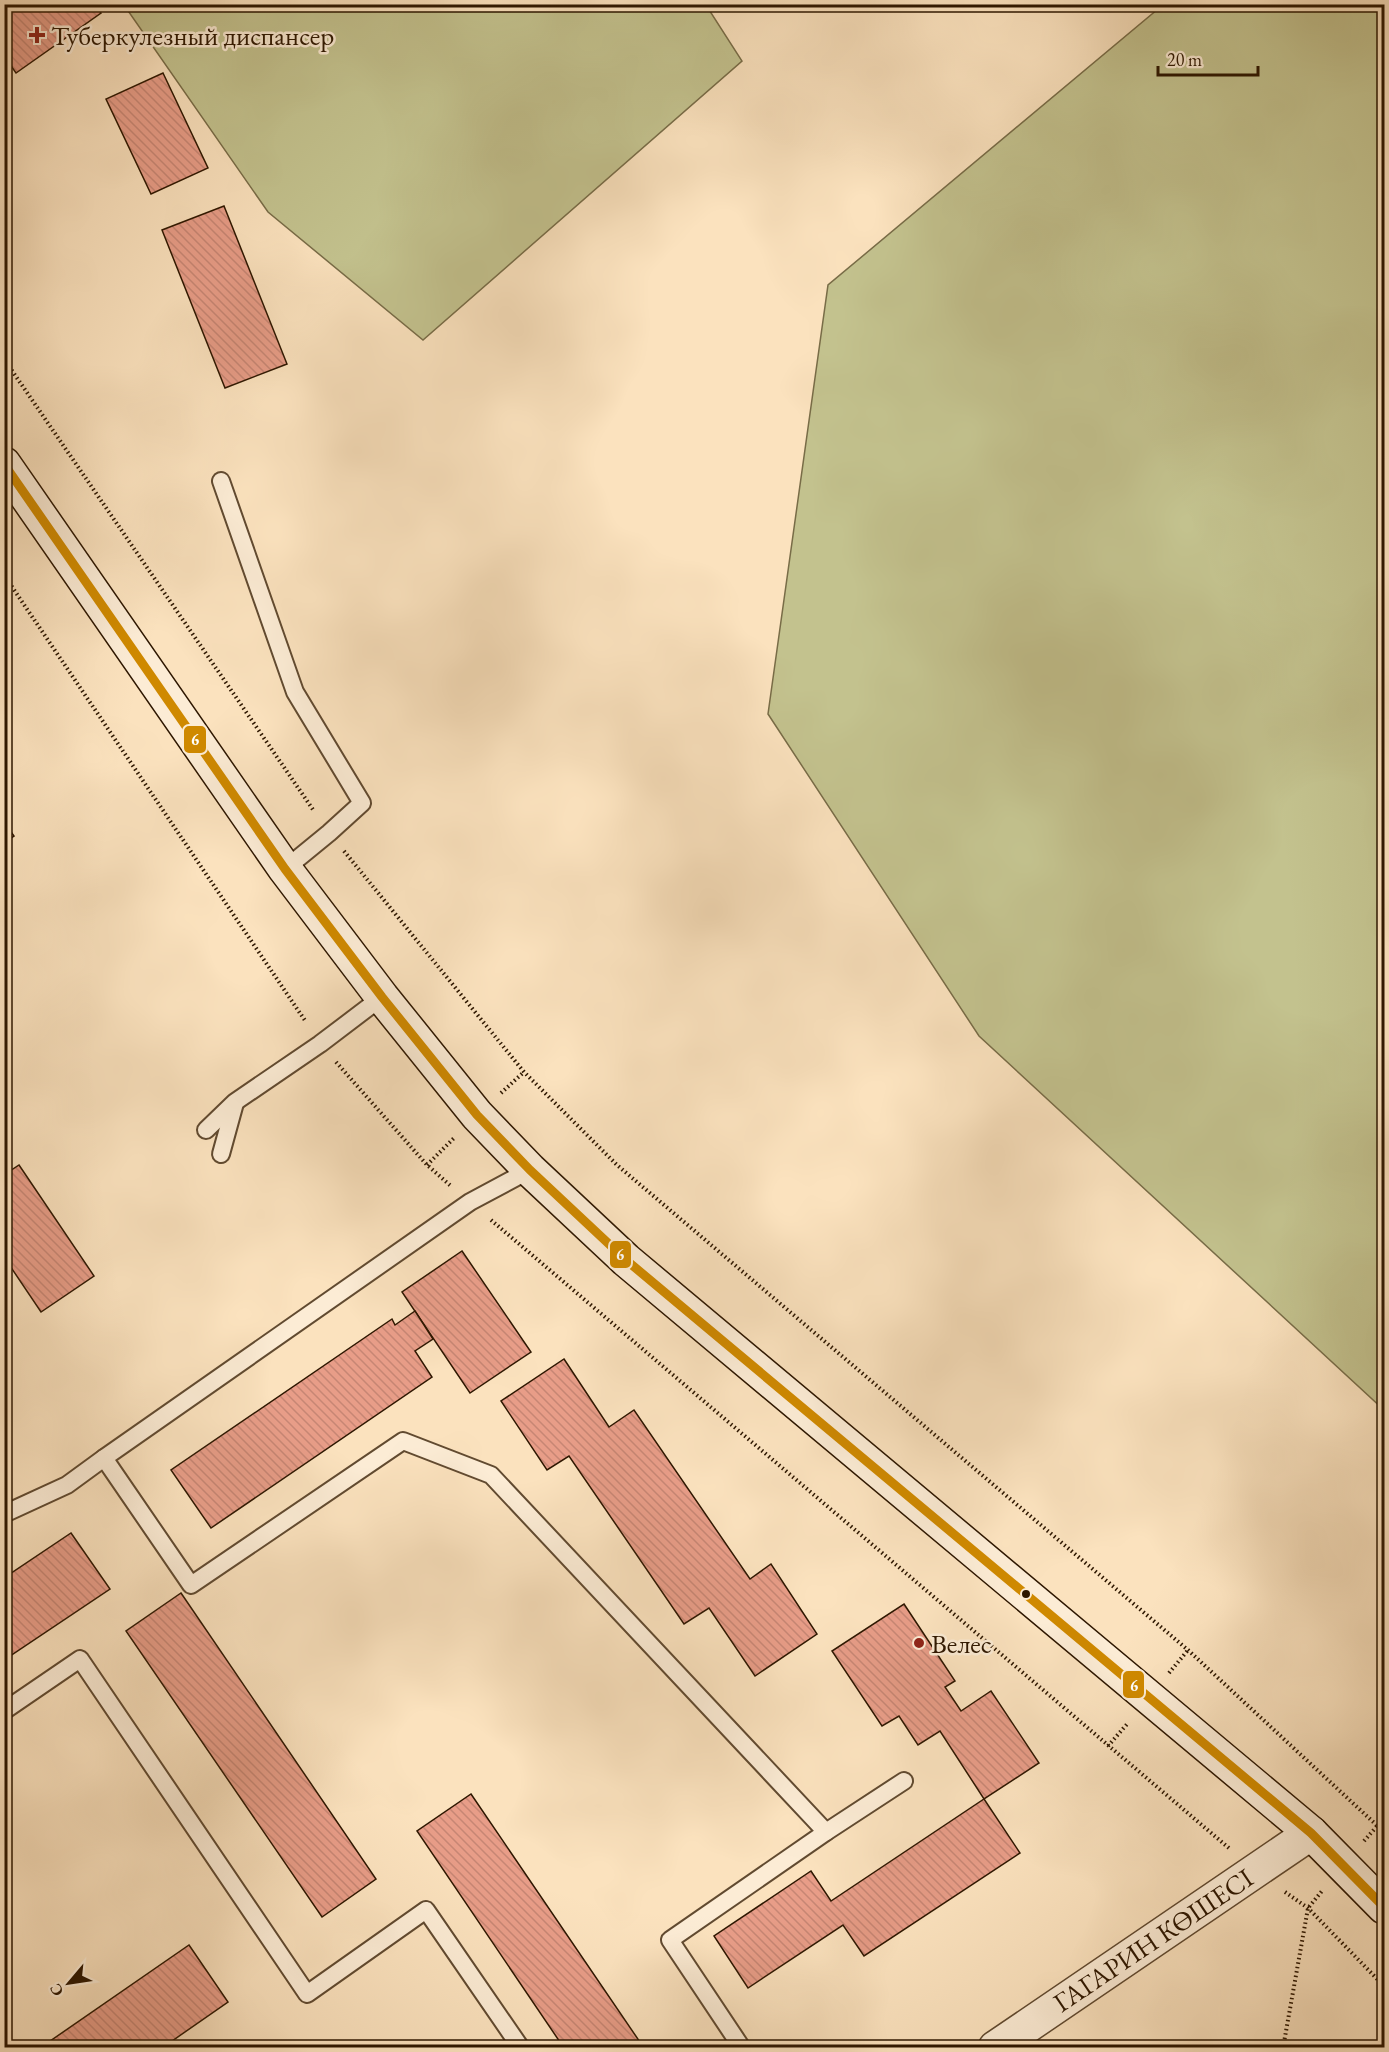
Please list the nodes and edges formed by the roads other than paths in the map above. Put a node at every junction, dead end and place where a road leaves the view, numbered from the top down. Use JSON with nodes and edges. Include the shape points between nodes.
{"nodes":[{"id":1,"x":7,"y":472,"type":"edge"},
{"id":2,"x":221,"y":481,"type":"dead end"},
{"id":3,"x":285,"y":869,"type":"junction"},
{"id":4,"x":382,"y":997,"type":"junction"},
{"id":5,"x":235,"y":1102,"type":"junction"},
{"id":6,"x":206,"y":1130,"type":"dead end"},
{"id":7,"x":222,"y":1154,"type":"dead end"},
{"id":8,"x":530,"y":1170,"type":"junction"},
{"id":9,"x":104,"y":1458,"type":"junction"},
{"id":10,"x":4,"y":1514,"type":"edge"},
{"id":11,"x":4,"y":1711,"type":"edge"},
{"id":12,"x":904,"y":1781,"type":"dead end"},
{"id":13,"x":826,"y":1832,"type":"junction"},
{"id":14,"x":1311,"y":1833,"type":"junction"},
{"id":15,"x":1384,"y":1907,"type":"edge"},
{"id":16,"x":521,"y":2048,"type":"edge"},
{"id":17,"x":742,"y":2048,"type":"edge"},
{"id":18,"x":994,"y":2048,"type":"edge"}],
"edges":[{"from":1,"to":3,"type":"street"},
{"from":2,"to":3,"type":"lane","via":[[295,692],[362,803]]},
{"from":3,"to":4,"type":"street"},
{"from":4,"to":5,"type":"lane"},
{"from":4,"to":8,"type":"street","via":[[477,1115]]},
{"from":5,"to":6,"type":"lane"},
{"from":5,"to":7,"type":"lane"},
{"from":8,"to":9,"type":"lane","via":[[470,1202]]},
{"from":8,"to":14,"type":"street","via":[[636,1268]]},
{"from":9,"to":10,"type":"lane","via":[[67,1485]]},
{"from":9,"to":13,"type":"lane","via":[[191,1585],[404,1441],[491,1475]]},
{"from":11,"to":16,"type":"lane","via":[[80,1659],[307,1994],[426,1910]]},
{"from":12,"to":13,"type":"lane"},
{"from":13,"to":17,"type":"lane","via":[[670,1940]]},
{"from":14,"to":15,"type":"street"},
{"from":14,"to":18,"type":"street","name":"ГАГАРИН КӨШЕСІ"}]}
